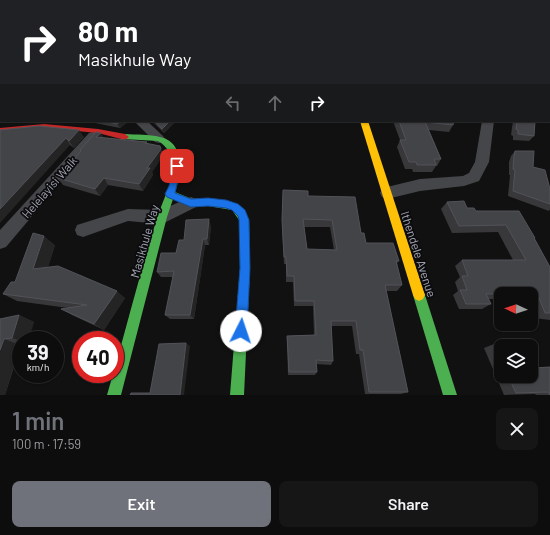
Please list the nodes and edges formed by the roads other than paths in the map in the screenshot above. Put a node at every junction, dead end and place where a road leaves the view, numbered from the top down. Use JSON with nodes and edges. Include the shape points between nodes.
{"nodes":[{"id":1,"x":141,"y":122,"type":"edge"},
{"id":2,"x":364,"y":122,"type":"edge"},
{"id":3,"x":488,"y":122,"type":"edge"},
{"id":4,"x":47,"y":124,"type":"edge"},
{"id":5,"x":0,"y":130,"type":"edge"},
{"id":6,"x":98,"y":131,"type":"junction"},
{"id":7,"x":159,"y":139,"type":"junction"},
{"id":8,"x":387,"y":193,"type":"junction"},
{"id":9,"x":170,"y":194,"type":"junction"},
{"id":10,"x":191,"y":203,"type":"junction"},
{"id":11,"x":162,"y":217,"type":"junction"},
{"id":12,"x":83,"y":230,"type":"dead end"},
{"id":13,"x":0,"y":242,"type":"edge"},
{"id":14,"x":114,"y":395,"type":"edge"},
{"id":15,"x":237,"y":395,"type":"edge"},
{"id":16,"x":450,"y":395,"type":"edge"}],
"edges":[{"from":1,"to":7,"type":"street"},
{"from":2,"to":8,"type":"street","name":"Ithendele Avenue"},
{"from":3,"to":8,"type":"street","via":[[482,162],[474,177],[464,181],[420,185]]},
{"from":4,"to":5,"type":"street"},
{"from":4,"to":6,"type":"street"},
{"from":6,"to":7,"type":"street","via":[[124,137]]},
{"from":6,"to":13,"type":"street","name":"Helelayisi Walk"},
{"from":7,"to":9,"type":"street","name":"Masikhule Way","via":[[173,150],[176,161],[176,173]]},
{"from":8,"to":16,"type":"street","name":"Ithendele Avenue"},
{"from":9,"to":10,"type":"street"},
{"from":9,"to":11,"type":"street","name":"Masikhule Way"},
{"from":10,"to":11,"type":"street"},
{"from":10,"to":15,"type":"street","via":[[208,202],[235,207],[244,220],[245,268]]},
{"from":11,"to":12,"type":"street","via":[[128,215]]},
{"from":11,"to":14,"type":"street","name":"Masikhule Way"}]}
